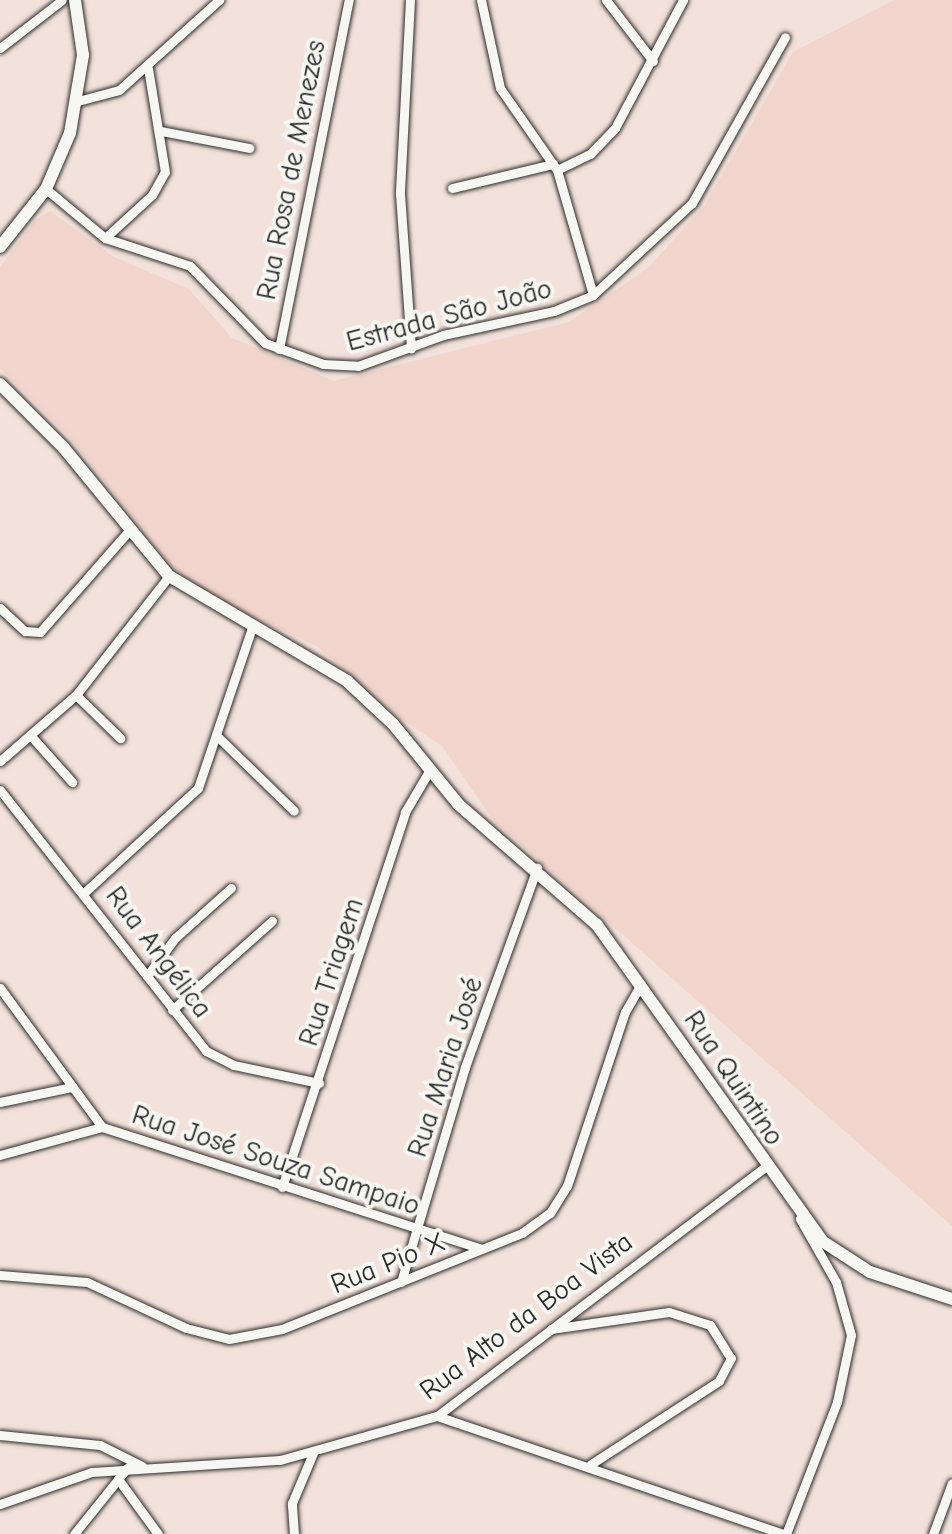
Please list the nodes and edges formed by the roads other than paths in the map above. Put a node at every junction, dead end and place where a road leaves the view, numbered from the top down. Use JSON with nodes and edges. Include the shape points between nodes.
{"nodes":[{"id":1,"x":62,"y":0,"type":"edge"},
{"id":2,"x":75,"y":0,"type":"edge"},
{"id":3,"x":219,"y":0,"type":"edge"},
{"id":4,"x":348,"y":0,"type":"edge"},
{"id":5,"x":410,"y":0,"type":"edge"},
{"id":6,"x":480,"y":0,"type":"edge"},
{"id":7,"x":606,"y":0,"type":"edge"},
{"id":8,"x":683,"y":0,"type":"edge"},
{"id":9,"x":784,"y":37,"type":"dead end"},
{"id":10,"x":0,"y":48,"type":"edge"},
{"id":11,"x":652,"y":60,"type":"junction"},
{"id":12,"x":148,"y":68,"type":"junction"},
{"id":13,"x":78,"y":101,"type":"junction"},
{"id":14,"x":160,"y":131,"type":"junction"},
{"id":15,"x":250,"y":148,"type":"dead end"},
{"id":16,"x":555,"y":167,"type":"junction"},
{"id":17,"x":452,"y":188,"type":"dead end"},
{"id":18,"x":46,"y":189,"type":"junction"},
{"id":19,"x":105,"y":238,"type":"junction"},
{"id":20,"x":0,"y":248,"type":"edge"},
{"id":21,"x":593,"y":295,"type":"junction"},
{"id":22,"x":411,"y":349,"type":"junction"},
{"id":23,"x":279,"y":350,"type":"junction"},
{"id":24,"x":0,"y":384,"type":"edge"},
{"id":25,"x":128,"y":532,"type":"junction"},
{"id":26,"x":170,"y":576,"type":"junction"},
{"id":27,"x":0,"y":608,"type":"edge"},
{"id":28,"x":252,"y":628,"type":"junction"},
{"id":29,"x":76,"y":695,"type":"junction"},
{"id":30,"x":31,"y":736,"type":"junction"},
{"id":31,"x":217,"y":736,"type":"junction"},
{"id":32,"x":120,"y":738,"type":"dead end"},
{"id":33,"x":0,"y":761,"type":"edge"},
{"id":34,"x":428,"y":773,"type":"junction"},
{"id":35,"x":72,"y":782,"type":"dead end"},
{"id":36,"x":0,"y":790,"type":"edge"},
{"id":37,"x":294,"y":810,"type":"dead end"},
{"id":38,"x":536,"y":868,"type":"junction"},
{"id":39,"x":231,"y":888,"type":"dead end"},
{"id":40,"x":86,"y":892,"type":"junction"},
{"id":41,"x":272,"y":921,"type":"dead end"},
{"id":42,"x":147,"y":976,"type":"junction"},
{"id":43,"x":641,"y":984,"type":"junction"},
{"id":44,"x":0,"y":988,"type":"edge"},
{"id":45,"x":172,"y":1010,"type":"junction"},
{"id":46,"x":318,"y":1083,"type":"junction"},
{"id":47,"x":72,"y":1087,"type":"junction"},
{"id":48,"x":0,"y":1102,"type":"edge"},
{"id":49,"x":102,"y":1127,"type":"junction"},
{"id":50,"x":0,"y":1155,"type":"edge"},
{"id":51,"x":764,"y":1168,"type":"junction"},
{"id":52,"x":282,"y":1187,"type":"junction"},
{"id":53,"x":800,"y":1218,"type":"junction"},
{"id":54,"x":416,"y":1230,"type":"junction"},
{"id":55,"x":482,"y":1249,"type":"junction"},
{"id":56,"x":0,"y":1274,"type":"edge"},
{"id":57,"x":401,"y":1282,"type":"junction"},
{"id":58,"x":952,"y":1300,"type":"edge"},
{"id":59,"x":547,"y":1330,"type":"junction"},
{"id":60,"x":437,"y":1416,"type":"junction"},
{"id":61,"x":0,"y":1435,"type":"edge"},
{"id":62,"x":313,"y":1453,"type":"junction"},
{"id":63,"x":590,"y":1464,"type":"junction"},
{"id":64,"x":142,"y":1466,"type":"junction"},
{"id":65,"x":127,"y":1468,"type":"junction"},
{"id":66,"x":118,"y":1480,"type":"junction"},
{"id":67,"x":952,"y":1483,"type":"edge"},
{"id":68,"x":0,"y":1504,"type":"edge"},
{"id":69,"x":777,"y":1533,"type":"edge"},
{"id":70,"x":74,"y":1534,"type":"edge"},
{"id":71,"x":158,"y":1534,"type":"edge"},
{"id":72,"x":294,"y":1534,"type":"edge"},
{"id":73,"x":934,"y":1534,"type":"edge"}],
"edges":[{"from":1,"to":10,"type":"street"},
{"from":2,"to":13,"type":"main road","via":[[84,55]]},
{"from":3,"to":12,"type":"street"},
{"from":4,"to":23,"type":"street","name":"Rua Rosa de Menezes"},
{"from":5,"to":22,"type":"street","via":[[400,194]]},
{"from":6,"to":16,"type":"street","via":[[505,100],[538,134]]},
{"from":7,"to":11,"type":"street"},
{"from":8,"to":11,"type":"street"},
{"from":9,"to":21,"type":"street","name":"Estrada São João","via":[[692,203]]},
{"from":11,"to":16,"type":"street","via":[[602,142]]},
{"from":12,"to":13,"type":"street","via":[[109,95]]},
{"from":12,"to":14,"type":"street"},
{"from":13,"to":18,"type":"main road"},
{"from":14,"to":15,"type":"street"},
{"from":14,"to":19,"type":"street","via":[[160,184]]},
{"from":16,"to":17,"type":"street"},
{"from":16,"to":21,"type":"street"},
{"from":18,"to":19,"type":"street","name":"Estrada São João"},
{"from":18,"to":20,"type":"main road"},
{"from":19,"to":23,"type":"street","name":"Estrada São João","via":[[190,266],[254,335]]},
{"from":21,"to":22,"type":"street","name":"Estrada São João"},
{"from":22,"to":23,"type":"street","name":"Estrada São João","via":[[342,366]]},
{"from":24,"to":25,"type":"main road","name":"Rua Quintino","via":[[63,447]]},
{"from":25,"to":26,"type":"main road","name":"Rua Quintino"},
{"from":25,"to":27,"type":"street","via":[[40,632],[24,631]]},
{"from":26,"to":28,"type":"main road","name":"Rua Quintino"},
{"from":26,"to":29,"type":"street"},
{"from":28,"to":31,"type":"street"},
{"from":28,"to":34,"type":"main road","name":"Rua Quintino","via":[[322,663],[393,724]]},
{"from":29,"to":30,"type":"street"},
{"from":29,"to":32,"type":"street"},
{"from":30,"to":33,"type":"street"},
{"from":30,"to":35,"type":"street"},
{"from":31,"to":37,"type":"street"},
{"from":31,"to":40,"type":"street","via":[[190,801]]},
{"from":34,"to":38,"type":"main road","name":"Rua Quintino"},
{"from":34,"to":46,"type":"street","name":"Rua Triagem","via":[[405,812]]},
{"from":36,"to":40,"type":"street","name":"Rua Angélica"},
{"from":38,"to":43,"type":"main road","name":"Rua Quintino","via":[[597,925]]},
{"from":38,"to":54,"type":"street","name":"Rua Maria José"},
{"from":39,"to":42,"type":"street","via":[[176,938]]},
{"from":40,"to":42,"type":"street","name":"Rua Angélica"},
{"from":41,"to":45,"type":"street"},
{"from":42,"to":45,"type":"street","name":"Rua Angélica"},
{"from":43,"to":51,"type":"main road","name":"Rua Quintino"},
{"from":43,"to":55,"type":"street","name":"Rua Pio X","via":[[625,1012],[559,1200],[538,1224]]},
{"from":44,"to":47,"type":"street"},
{"from":45,"to":46,"type":"street","name":"Rua Angélica","via":[[219,1060]]},
{"from":46,"to":52,"type":"street","name":"Rua Triagem"},
{"from":47,"to":48,"type":"street"},
{"from":47,"to":49,"type":"street"},
{"from":49,"to":50,"type":"street","name":"Rua José Souza Sampaio"},
{"from":49,"to":52,"type":"street","name":"Rua José Souza Sampaio"},
{"from":51,"to":53,"type":"main road","name":"Rua Quintino"},
{"from":51,"to":59,"type":"street","name":"Rua Alto da Boa Vista"},
{"from":52,"to":54,"type":"street","name":"Rua José Souza Sampaio"},
{"from":53,"to":58,"type":"main road","via":[[845,1258]]},
{"from":53,"to":69,"type":"street","name":"Rua Quintino","via":[[836,1282],[851,1335],[837,1402]]},
{"from":54,"to":55,"type":"street","name":"Rua José Souza Sampaio"},
{"from":54,"to":57,"type":"street","name":"Rua Maria José"},
{"from":55,"to":57,"type":"street","name":"Rua Pio X"},
{"from":56,"to":57,"type":"street","name":"Rua Pio X","via":[[86,1282],[186,1328],[229,1339],[282,1330]]},
{"from":59,"to":60,"type":"street","name":"Rua Alto da Boa Vista"},
{"from":59,"to":63,"type":"street","via":[[668,1312],[710,1325],[728,1347],[728,1370],[719,1381]]},
{"from":60,"to":62,"type":"street","name":"Rua Alto da Boa Vista"},
{"from":60,"to":63,"type":"street"},
{"from":61,"to":64,"type":"street","via":[[100,1445]]},
{"from":62,"to":64,"type":"street","name":"Rua Alto da Boa Vista"},
{"from":62,"to":72,"type":"street","via":[[292,1503]]},
{"from":63,"to":69,"type":"street"},
{"from":64,"to":65,"type":"street","name":"Rua Alto da Boa Vista"},
{"from":65,"to":66,"type":"street"},
{"from":65,"to":68,"type":"street","name":"Rua Alto da Boa Vista","via":[[92,1472]]},
{"from":66,"to":70,"type":"street"},
{"from":66,"to":71,"type":"street"},
{"from":67,"to":73,"type":"street"}]}
